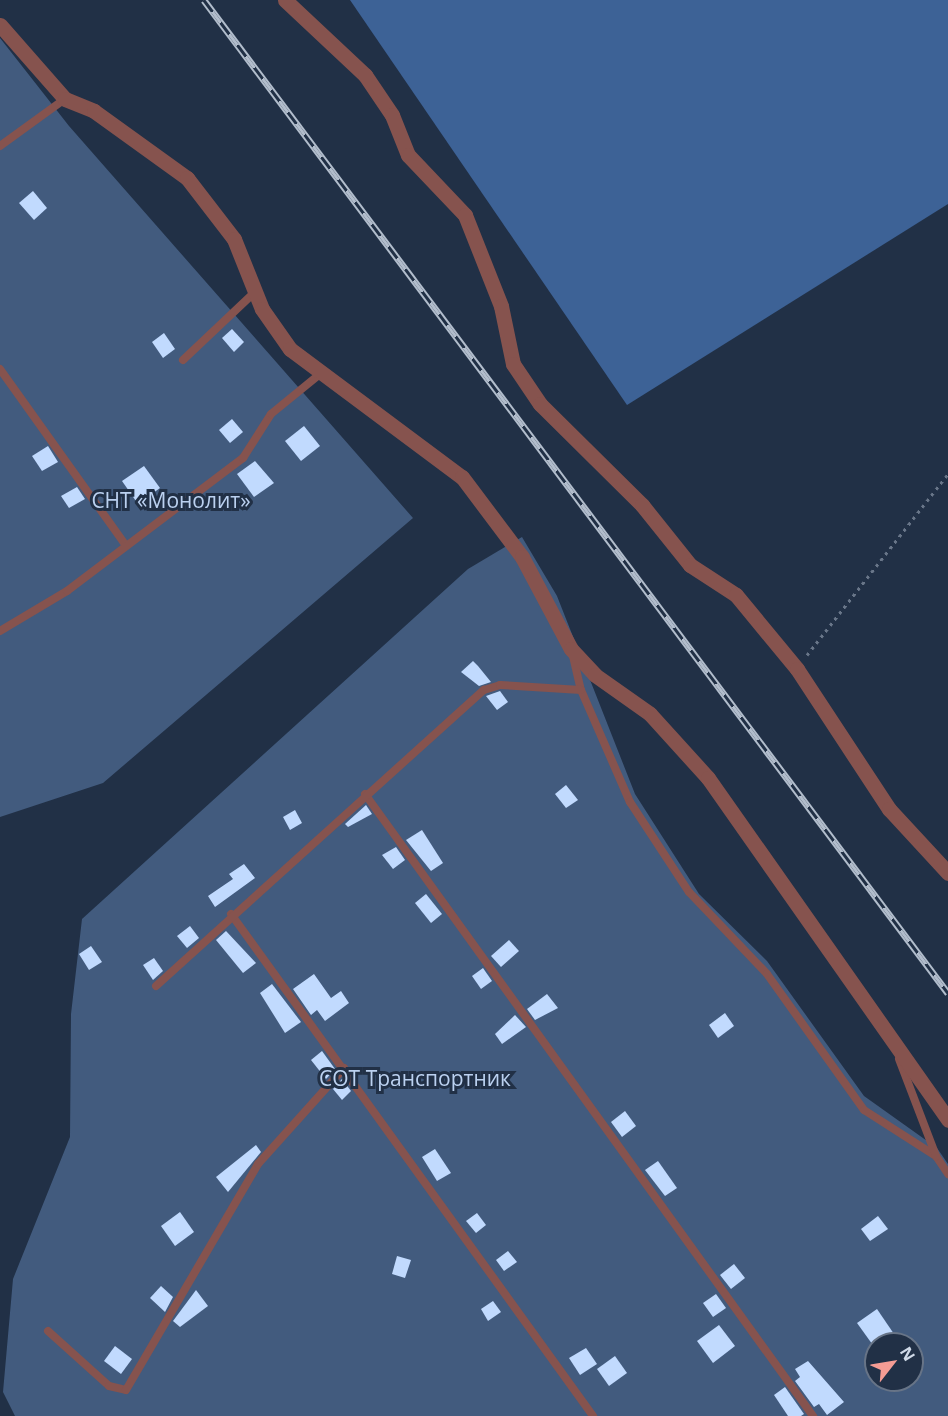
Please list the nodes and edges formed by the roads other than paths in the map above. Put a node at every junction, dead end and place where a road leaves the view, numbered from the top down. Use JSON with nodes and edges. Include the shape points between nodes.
{"nodes":[{"id":1,"x":285,"y":0,"type":"edge"},
{"id":2,"x":0,"y":25,"type":"edge"},
{"id":3,"x":65,"y":99,"type":"junction"},
{"id":4,"x":0,"y":146,"type":"edge"},
{"id":5,"x":255,"y":292,"type":"junction"},
{"id":6,"x":183,"y":360,"type":"dead end"},
{"id":7,"x":0,"y":369,"type":"edge"},
{"id":8,"x":320,"y":374,"type":"junction"},
{"id":9,"x":124,"y":543,"type":"junction"},
{"id":10,"x":0,"y":631,"type":"edge"},
{"id":11,"x":571,"y":648,"type":"junction"},
{"id":12,"x":581,"y":690,"type":"junction"},
{"id":13,"x":365,"y":794,"type":"junction"},
{"id":14,"x":948,"y":873,"type":"edge"},
{"id":15,"x":231,"y":914,"type":"junction"},
{"id":16,"x":156,"y":986,"type":"dead end"},
{"id":17,"x":894,"y":1046,"type":"junction"},
{"id":18,"x":344,"y":1068,"type":"junction"},
{"id":19,"x":948,"y":1120,"type":"edge"},
{"id":20,"x":936,"y":1156,"type":"junction"},
{"id":21,"x":948,"y":1173,"type":"edge"},
{"id":22,"x":48,"y":1331,"type":"dead end"},
{"id":23,"x":593,"y":1416,"type":"edge"},
{"id":24,"x":813,"y":1416,"type":"edge"}],
"edges":[{"from":1,"to":14,"type":"street","via":[[365,75],[392,115],[408,155],[465,215],[501,306],[513,364],[540,404],[642,505],[690,566],[736,595],[797,669],[889,809]]},
{"from":2,"to":3,"type":"street"},
{"from":3,"to":4,"type":"lane"},
{"from":3,"to":5,"type":"street","via":[[94,111],[187,178],[234,239]]},
{"from":5,"to":6,"type":"lane"},
{"from":5,"to":8,"type":"street","via":[[290,349]]},
{"from":7,"to":9,"type":"lane"},
{"from":8,"to":9,"type":"lane","via":[[271,414],[243,458]]},
{"from":8,"to":11,"type":"street","via":[[449,463],[522,557]]},
{"from":9,"to":10,"type":"lane","via":[[67,591]]},
{"from":11,"to":12,"type":"lane"},
{"from":11,"to":17,"type":"street","via":[[595,675],[650,714],[708,778]]},
{"from":12,"to":13,"type":"lane","via":[[500,685],[484,690]]},
{"from":12,"to":20,"type":"lane","via":[[630,802],[689,892],[767,974],[864,1110]]},
{"from":13,"to":15,"type":"lane"},
{"from":13,"to":24,"type":"lane"},
{"from":15,"to":16,"type":"lane"},
{"from":15,"to":18,"type":"lane"},
{"from":17,"to":19,"type":"street"},
{"from":17,"to":20,"type":"lane"},
{"from":18,"to":22,"type":"lane","via":[[258,1164],[126,1390],[109,1386]]},
{"from":18,"to":23,"type":"lane"},
{"from":20,"to":21,"type":"lane"}]}
